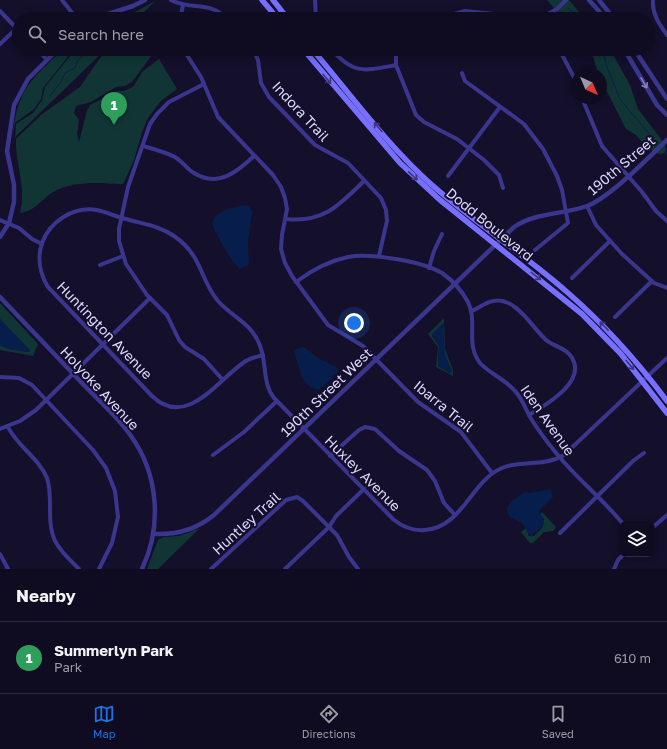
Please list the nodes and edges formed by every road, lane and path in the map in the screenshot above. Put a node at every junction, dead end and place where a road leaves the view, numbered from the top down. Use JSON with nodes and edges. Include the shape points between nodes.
{"nodes":[{"id":1,"x":62,"y":0,"type":"edge"},
{"id":2,"x":145,"y":0,"type":"edge"},
{"id":3,"x":171,"y":0,"type":"edge"},
{"id":4,"x":262,"y":0,"type":"edge"},
{"id":5,"x":273,"y":0,"type":"edge"},
{"id":6,"x":315,"y":0,"type":"edge"},
{"id":7,"x":566,"y":0,"type":"edge"},
{"id":8,"x":589,"y":0,"type":"edge"},
{"id":9,"x":599,"y":0,"type":"edge"},
{"id":10,"x":653,"y":0,"type":"edge"},
{"id":11,"x":183,"y":5,"type":"junction"},
{"id":12,"x":0,"y":11,"type":"edge"},
{"id":13,"x":71,"y":12,"type":"edge"},
{"id":14,"x":115,"y":12,"type":"edge"},
{"id":15,"x":182,"y":12,"type":"edge"},
{"id":16,"x":220,"y":12,"type":"edge"},
{"id":17,"x":272,"y":12,"type":"edge"},
{"id":18,"x":282,"y":12,"type":"edge"},
{"id":19,"x":316,"y":12,"type":"edge"},
{"id":20,"x":553,"y":12,"type":"edge"},
{"id":21,"x":600,"y":12,"type":"edge"},
{"id":22,"x":608,"y":12,"type":"edge"},
{"id":23,"x":654,"y":12,"type":"edge"},
{"id":24,"x":655,"y":15,"type":"edge"},
{"id":25,"x":12,"y":24,"type":"edge"},
{"id":26,"x":12,"y":35,"type":"edge"},
{"id":27,"x":667,"y":35,"type":"edge"},
{"id":28,"x":0,"y":44,"type":"edge"},
{"id":29,"x":43,"y":56,"type":"edge"},
{"id":30,"x":51,"y":56,"type":"edge"},
{"id":31,"x":187,"y":56,"type":"edge"},
{"id":32,"x":256,"y":56,"type":"edge"},
{"id":33,"x":309,"y":56,"type":"edge"},
{"id":34,"x":318,"y":56,"type":"edge"},
{"id":35,"x":337,"y":56,"type":"edge"},
{"id":36,"x":396,"y":56,"type":"edge"},
{"id":37,"x":563,"y":56,"type":"edge"},
{"id":38,"x":628,"y":56,"type":"edge"},
{"id":39,"x":639,"y":56,"type":"edge"},
{"id":40,"x":47,"y":60,"type":"junction"},
{"id":41,"x":396,"y":65,"type":"junction"},
{"id":42,"x":571,"y":72,"type":"edge"},
{"id":43,"x":462,"y":73,"type":"dead end"},
{"id":44,"x":204,"y":84,"type":"junction"},
{"id":45,"x":667,"y":99,"type":"edge"},
{"id":46,"x":584,"y":104,"type":"edge"},
{"id":47,"x":500,"y":107,"type":"junction"},
{"id":48,"x":667,"y":116,"type":"edge"},
{"id":49,"x":667,"y":140,"type":"edge"},
{"id":50,"x":143,"y":146,"type":"junction"},
{"id":51,"x":470,"y":148,"type":"junction"},
{"id":52,"x":254,"y":156,"type":"junction"},
{"id":53,"x":448,"y":176,"type":"dead end"},
{"id":54,"x":627,"y":176,"type":"junction"},
{"id":55,"x":364,"y":180,"type":"junction"},
{"id":56,"x":503,"y":188,"type":"dead end"},
{"id":57,"x":587,"y":206,"type":"junction"},
{"id":58,"x":565,"y":211,"type":"junction"},
{"id":59,"x":122,"y":218,"type":"junction"},
{"id":60,"x":286,"y":219,"type":"junction"},
{"id":61,"x":0,"y":220,"type":"edge"},
{"id":62,"x":667,"y":221,"type":"edge"},
{"id":63,"x":8,"y":223,"type":"junction"},
{"id":64,"x":442,"y":234,"type":"dead end"},
{"id":65,"x":0,"y":236,"type":"edge"},
{"id":66,"x":500,"y":239,"type":"junction"},
{"id":67,"x":610,"y":241,"type":"junction"},
{"id":68,"x":42,"y":244,"type":"junction"},
{"id":69,"x":496,"y":245,"type":"junction"},
{"id":70,"x":535,"y":250,"type":"dead end"},
{"id":71,"x":123,"y":256,"type":"junction"},
{"id":72,"x":379,"y":256,"type":"junction"},
{"id":73,"x":100,"y":265,"type":"dead end"},
{"id":74,"x":429,"y":268,"type":"junction"},
{"id":75,"x":572,"y":278,"type":"dead end"},
{"id":76,"x":652,"y":281,"type":"junction"},
{"id":77,"x":296,"y":282,"type":"junction"},
{"id":78,"x":454,"y":284,"type":"junction"},
{"id":79,"x":667,"y":288,"type":"edge"},
{"id":80,"x":0,"y":297,"type":"edge"},
{"id":81,"x":150,"y":298,"type":"junction"},
{"id":82,"x":472,"y":311,"type":"junction"},
{"id":83,"x":615,"y":317,"type":"dead end"},
{"id":84,"x":102,"y":345,"type":"junction"},
{"id":85,"x":263,"y":355,"type":"junction"},
{"id":86,"x":667,"y":358,"type":"edge"},
{"id":87,"x":376,"y":359,"type":"junction"},
{"id":88,"x":74,"y":374,"type":"junction"},
{"id":89,"x":648,"y":376,"type":"junction"},
{"id":90,"x":0,"y":377,"type":"edge"},
{"id":91,"x":222,"y":379,"type":"junction"},
{"id":92,"x":644,"y":381,"type":"junction"},
{"id":93,"x":47,"y":400,"type":"junction"},
{"id":94,"x":277,"y":401,"type":"junction"},
{"id":95,"x":667,"y":401,"type":"edge"},
{"id":96,"x":667,"y":413,"type":"edge"},
{"id":97,"x":529,"y":415,"type":"junction"},
{"id":98,"x":8,"y":427,"type":"junction"},
{"id":99,"x":0,"y":429,"type":"edge"},
{"id":100,"x":304,"y":429,"type":"junction"},
{"id":101,"x":644,"y":454,"type":"dead end"},
{"id":102,"x":213,"y":455,"type":"dead end"},
{"id":103,"x":330,"y":456,"type":"junction"},
{"id":104,"x":560,"y":457,"type":"junction"},
{"id":105,"x":492,"y":473,"type":"junction"},
{"id":106,"x":364,"y":489,"type":"junction"},
{"id":107,"x":596,"y":496,"type":"junction"},
{"id":108,"x":455,"y":515,"type":"junction"},
{"id":109,"x":667,"y":515,"type":"edge"},
{"id":110,"x":620,"y":521,"type":"edge"},
{"id":111,"x":655,"y":525,"type":"edge"},
{"id":112,"x":329,"y":527,"type":"junction"},
{"id":113,"x":560,"y":533,"type":"dead end"},
{"id":114,"x":154,"y":534,"type":"junction"},
{"id":115,"x":0,"y":554,"type":"edge"},
{"id":116,"x":621,"y":557,"type":"edge"},
{"id":117,"x":8,"y":569,"type":"edge"},
{"id":118,"x":78,"y":569,"type":"edge"},
{"id":119,"x":99,"y":569,"type":"edge"},
{"id":120,"x":142,"y":569,"type":"edge"},
{"id":121,"x":211,"y":569,"type":"edge"},
{"id":122,"x":284,"y":569,"type":"edge"},
{"id":123,"x":358,"y":569,"type":"edge"},
{"id":124,"x":614,"y":569,"type":"edge"}],
"edges":[{"from":1,"to":13,"type":"street"},
{"from":2,"to":14,"type":"street"},
{"from":3,"to":11,"type":"street"},
{"from":4,"to":17,"type":"main road"},
{"from":5,"to":18,"type":"main road"},
{"from":6,"to":19,"type":"street"},
{"from":7,"to":20,"type":"street"},
{"from":8,"to":21,"type":"street"},
{"from":9,"to":22,"type":"street"},
{"from":10,"to":23,"type":"street"},
{"from":11,"to":15,"type":"street"},
{"from":11,"to":16,"type":"street","via":[[210,7]]},
{"from":12,"to":25,"type":"street"},
{"from":24,"to":27,"type":"street"},
{"from":26,"to":28,"type":"street"},
{"from":29,"to":40,"type":"street"},
{"from":30,"to":40,"type":"street"},
{"from":31,"to":44,"type":"street","name":"Ibarra Trail"},
{"from":32,"to":55,"type":"street","name":"Indora Trail","via":[[263,87],[269,97],[316,146],[348,163]]},
{"from":33,"to":69,"type":"main road","name":"Dodd Boulevard","one_way":true,"via":[[400,163],[440,200]]},
{"from":66,"to":34,"type":"main road","name":"Dodd Boulevard","one_way":true,"via":[[438,190],[404,157]]},
{"from":35,"to":41,"type":"street","via":[[351,67],[363,70]]},
{"from":36,"to":41,"type":"street"},
{"from":37,"to":42,"type":"street"},
{"from":38,"to":48,"type":"street","one_way":true,"via":[[657,105]]},
{"from":39,"to":45,"type":"street"},
{"from":40,"to":63,"type":"street","via":[[25,82],[13,109],[8,151],[15,195]]},
{"from":41,"to":51,"type":"street","via":[[418,118]]},
{"from":43,"to":47,"type":"street","via":[[465,81]]},
{"from":44,"to":50,"type":"street","via":[[174,99],[160,111],[150,124]]},
{"from":44,"to":52,"type":"street","name":"Ibarra Trail","via":[[218,117]]},
{"from":46,"to":54,"type":"street","via":[[602,146]]},
{"from":47,"to":51,"type":"street"},
{"from":47,"to":58,"type":"street","via":[[524,124],[543,149],[562,190]]},
{"from":49,"to":54,"type":"street","name":"190th Street"},
{"from":50,"to":52,"type":"street","via":[[170,155],[194,174],[209,179],[232,175]]},
{"from":50,"to":59,"type":"street","via":[[129,184]]},
{"from":51,"to":53,"type":"street"},
{"from":51,"to":56,"type":"street","via":[[496,172]]},
{"from":52,"to":60,"type":"street","name":"Ibarra Trail","via":[[281,187],[286,201]]},
{"from":54,"to":57,"type":"street","name":"190th Street","via":[[604,197]]},
{"from":54,"to":62,"type":"street"},
{"from":55,"to":60,"type":"street","via":[[326,214],[305,220]]},
{"from":55,"to":72,"type":"street","name":"Indora Trail","via":[[381,198],[386,210],[386,225]]},
{"from":57,"to":58,"type":"street","name":"190th Street"},
{"from":57,"to":67,"type":"street","via":[[593,221]]},
{"from":58,"to":66,"type":"street","name":"190th Street","via":[[528,219]]},
{"from":58,"to":70,"type":"street","via":[[568,223]]},
{"from":59,"to":68,"type":"street","name":"Huntington Avenue","via":[[95,210],[74,212],[54,224]]},
{"from":59,"to":71,"type":"street","via":[[119,237]]},
{"from":59,"to":85,"type":"street","name":"Huxley Avenue","via":[[162,229],[185,245],[198,263],[214,296],[251,329],[259,341]]},
{"from":60,"to":77,"type":"street","name":"Ibarra Trail","via":[[282,235],[282,252],[287,268]]},
{"from":61,"to":63,"type":"street"},
{"from":63,"to":65,"type":"street"},
{"from":63,"to":68,"type":"street"},
{"from":64,"to":74,"type":"street"},
{"from":66,"to":69,"type":"street","name":"190th Street West"},
{"from":89,"to":66,"type":"main road","name":"Dodd Boulevard","one_way":true,"via":[[600,321]]},
{"from":67,"to":75,"type":"street"},
{"from":67,"to":76,"type":"street"},
{"from":68,"to":84,"type":"street","name":"Huntington Avenue","via":[[40,264],[46,285]]},
{"from":69,"to":78,"type":"street","name":"190th Street West"},
{"from":69,"to":92,"type":"main road","name":"Dodd Boulevard","one_way":true,"via":[[577,309]]},
{"from":71,"to":73,"type":"street"},
{"from":71,"to":81,"type":"street"},
{"from":72,"to":74,"type":"street"},
{"from":72,"to":77,"type":"street","via":[[339,259],[316,268]]},
{"from":74,"to":78,"type":"street"},
{"from":76,"to":79,"type":"street"},
{"from":76,"to":83,"type":"street"},
{"from":77,"to":87,"type":"street","name":"Ibarra Trail","via":[[328,324],[363,346]]},
{"from":78,"to":82,"type":"street"},
{"from":78,"to":87,"type":"street","name":"190th Street West"},
{"from":80,"to":88,"type":"street","name":"Holyoke Avenue"},
{"from":81,"to":84,"type":"street"},
{"from":81,"to":91,"type":"street","via":[[167,315],[182,343],[204,359]]},
{"from":82,"to":97,"type":"street","name":"Iden Avenue","via":[[471,339],[476,356],[486,368],[515,390]]},
{"from":82,"to":97,"type":"street","via":[[491,301],[504,301],[528,319],[547,342],[565,351],[572,358],[575,370],[570,383],[550,402]]},
{"from":84,"to":88,"type":"street"},
{"from":84,"to":91,"type":"street","name":"Huntington Avenue","via":[[155,399],[170,407],[193,404]]},
{"from":85,"to":91,"type":"street","name":"Huntington Avenue","via":[[245,361]]},
{"from":85,"to":94,"type":"street","name":"Huxley Avenue","via":[[266,384]]},
{"from":86,"to":89,"type":"street","name":"Huxley Avenue"},
{"from":87,"to":100,"type":"street","name":"190th Street West"},
{"from":87,"to":105,"type":"street","name":"Ibarra Trail","via":[[418,402],[461,432]]},
{"from":88,"to":93,"type":"street"},
{"from":88,"to":114,"type":"street","name":"Holyoke Avenue","via":[[124,428],[138,448],[153,488]]},
{"from":89,"to":92,"type":"street","name":"Huxley Avenue"},
{"from":89,"to":95,"type":"main road","name":"Dodd Boulevard"},
{"from":90,"to":93,"type":"street","via":[[25,380]]},
{"from":92,"to":96,"type":"main road","name":"Dodd Boulevard"},
{"from":92,"to":104,"type":"street","name":"Huxley Avenue","via":[[572,449]]},
{"from":93,"to":98,"type":"street","via":[[29,416]]},
{"from":93,"to":119,"type":"street","via":[[102,461],[115,491],[118,511],[116,528]]},
{"from":94,"to":100,"type":"street","name":"Huxley Avenue"},
{"from":94,"to":102,"type":"street","via":[[244,432]]},
{"from":97,"to":104,"type":"street","name":"Iden Avenue"},
{"from":98,"to":99,"type":"street"},
{"from":98,"to":118,"type":"street","via":[[15,441],[41,468],[46,477],[50,491],[52,536]]},
{"from":100,"to":103,"type":"street","name":"Huxley Avenue"},
{"from":100,"to":114,"type":"street","name":"190th Street West","via":[[210,518],[185,531]]},
{"from":101,"to":107,"type":"street","via":[[636,458]]},
{"from":103,"to":106,"type":"street","name":"Huxley Avenue"},
{"from":103,"to":108,"type":"street","via":[[359,430],[365,427],[375,428],[399,451],[427,470],[435,481],[444,503]]},
{"from":104,"to":105,"type":"street","name":"Huxley Avenue","via":[[542,463],[508,466]]},
{"from":104,"to":107,"type":"street","name":"Iden Avenue"},
{"from":105,"to":108,"type":"street","name":"Huxley Avenue"},
{"from":106,"to":108,"type":"street","name":"Huxley Avenue","via":[[394,520],[412,529],[435,528],[446,524]]},
{"from":106,"to":112,"type":"street","via":[[336,516]]},
{"from":107,"to":110,"type":"street","name":"Iden Avenue"},
{"from":107,"to":113,"type":"street"},
{"from":109,"to":111,"type":"street"},
{"from":112,"to":121,"type":"street","name":"Huntley Trail","via":[[301,499],[292,497]]},
{"from":112,"to":122,"type":"street"},
{"from":112,"to":123,"type":"street","name":"Huntley Trail","via":[[338,535]]},
{"from":114,"to":120,"type":"street","name":"Holyoke Avenue"},
{"from":115,"to":117,"type":"street"},
{"from":116,"to":124,"type":"street"}]}
